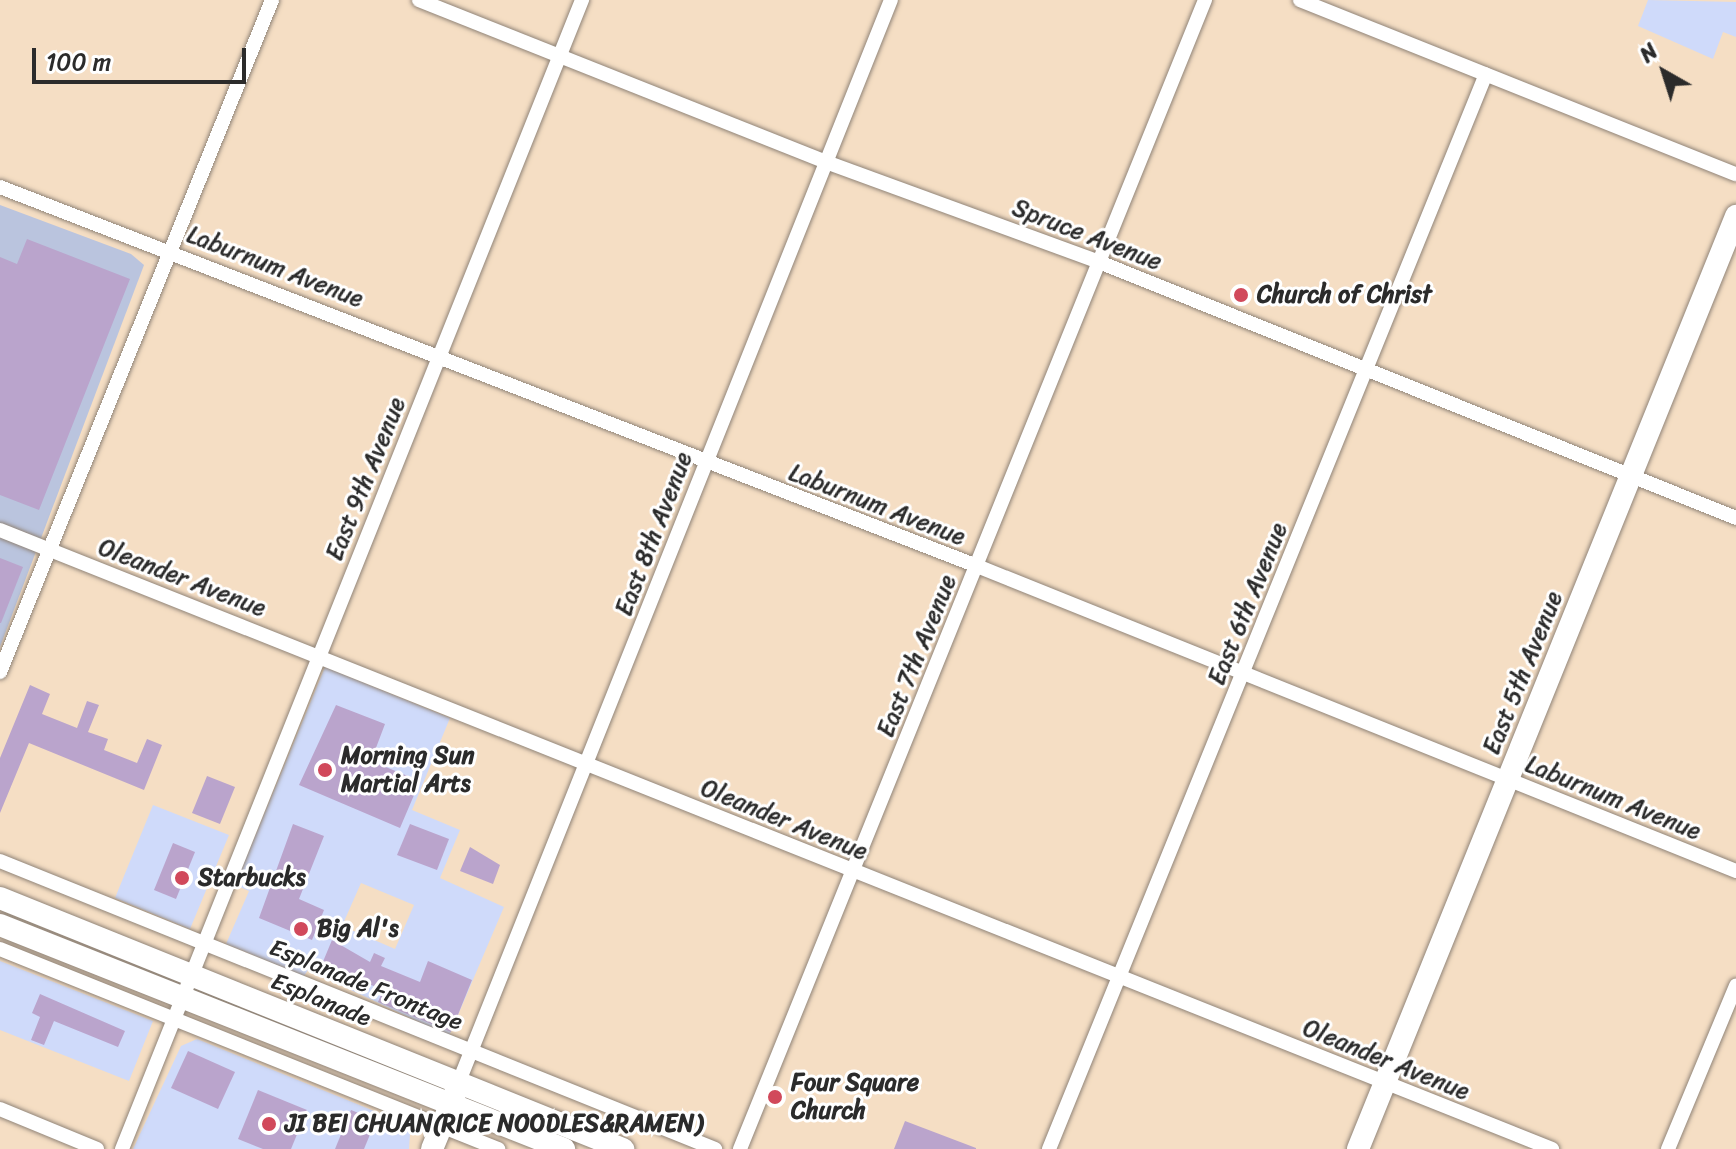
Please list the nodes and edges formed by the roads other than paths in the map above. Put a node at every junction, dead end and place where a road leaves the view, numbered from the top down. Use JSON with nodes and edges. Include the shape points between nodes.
{"nodes":[{"id":1,"x":272,"y":0,"type":"edge"},
{"id":2,"x":419,"y":0,"type":"edge"},
{"id":3,"x":582,"y":0,"type":"edge"},
{"id":4,"x":891,"y":0,"type":"edge"},
{"id":5,"x":1205,"y":0,"type":"edge"},
{"id":6,"x":1300,"y":0,"type":"edge"},
{"id":7,"x":559,"y":58,"type":"junction"},
{"id":8,"x":1486,"y":74,"type":"junction"},
{"id":9,"x":826,"y":162,"type":"junction"},
{"id":10,"x":1736,"y":174,"type":"edge"},
{"id":11,"x":0,"y":187,"type":"edge"},
{"id":12,"x":1736,"y":216,"type":"edge"},
{"id":13,"x":171,"y":249,"type":"junction"},
{"id":14,"x":1099,"y":262,"type":"junction"},
{"id":15,"x":439,"y":355,"type":"junction"},
{"id":16,"x":1367,"y":370,"type":"junction"},
{"id":17,"x":705,"y":463,"type":"junction"},
{"id":18,"x":1630,"y":476,"type":"junction"},
{"id":19,"x":1736,"y":518,"type":"edge"},
{"id":20,"x":0,"y":530,"type":"edge"},
{"id":21,"x":50,"y":550,"type":"junction"},
{"id":22,"x":977,"y":566,"type":"junction"},
{"id":23,"x":319,"y":656,"type":"junction"},
{"id":24,"x":0,"y":672,"type":"edge"},
{"id":25,"x":1244,"y":674,"type":"junction"},
{"id":26,"x":586,"y":765,"type":"junction"},
{"id":27,"x":1507,"y":779,"type":"junction"},
{"id":28,"x":0,"y":861,"type":"edge"},
{"id":29,"x":854,"y":871,"type":"junction"},
{"id":30,"x":1736,"y":871,"type":"edge"},
{"id":31,"x":0,"y":898,"type":"edge"},
{"id":32,"x":0,"y":925,"type":"edge"},
{"id":33,"x":204,"y":941,"type":"junction"},
{"id":34,"x":0,"y":949,"type":"edge"},
{"id":35,"x":190,"y":975,"type":"junction"},
{"id":36,"x":1119,"y":977,"type":"junction"},
{"id":37,"x":1736,"y":986,"type":"edge"},
{"id":38,"x":182,"y":997,"type":"junction"},
{"id":39,"x":173,"y":1019,"type":"junction"},
{"id":40,"x":473,"y":1053,"type":"junction"},
{"id":41,"x":1385,"y":1083,"type":"junction"},
{"id":42,"x":455,"y":1094,"type":"junction"},
{"id":43,"x":0,"y":1109,"type":"edge"},
{"id":44,"x":441,"y":1127,"type":"junction"},
{"id":45,"x":97,"y":1149,"type":"edge"},
{"id":46,"x":122,"y":1149,"type":"edge"},
{"id":47,"x":432,"y":1149,"type":"edge"},
{"id":48,"x":498,"y":1149,"type":"edge"},
{"id":49,"x":564,"y":1149,"type":"edge"},
{"id":50,"x":623,"y":1149,"type":"edge"},
{"id":51,"x":715,"y":1149,"type":"edge"},
{"id":52,"x":740,"y":1149,"type":"edge"},
{"id":53,"x":1049,"y":1149,"type":"edge"},
{"id":54,"x":1358,"y":1149,"type":"edge"},
{"id":55,"x":1552,"y":1149,"type":"edge"},
{"id":56,"x":1668,"y":1149,"type":"edge"}],
"edges":[{"from":1,"to":13,"type":"street"},
{"from":2,"to":7,"type":"street","name":"Spruce Avenue"},
{"from":3,"to":7,"type":"street","name":"East 9th Avenue"},
{"from":4,"to":9,"type":"street","name":"East 8th Avenue"},
{"from":5,"to":14,"type":"street","name":"East 7th Avenue"},
{"from":6,"to":8,"type":"street"},
{"from":7,"to":9,"type":"street","name":"Spruce Avenue"},
{"from":7,"to":15,"type":"street","name":"East 9th Avenue"},
{"from":8,"to":10,"type":"street"},
{"from":8,"to":16,"type":"street","name":"East 6th Avenue"},
{"from":9,"to":14,"type":"street","name":"Spruce Avenue"},
{"from":9,"to":17,"type":"street","name":"East 8th Avenue"},
{"from":11,"to":13,"type":"street","name":"Laburnum Avenue"},
{"from":12,"to":18,"type":"main road","name":"East 5th Avenue"},
{"from":13,"to":15,"type":"street","name":"Laburnum Avenue"},
{"from":13,"to":21,"type":"street"},
{"from":14,"to":16,"type":"street","name":"Spruce Avenue"},
{"from":14,"to":22,"type":"street","name":"East 7th Avenue"},
{"from":15,"to":17,"type":"street","name":"Laburnum Avenue"},
{"from":15,"to":23,"type":"street","name":"East 9th Avenue"},
{"from":16,"to":18,"type":"street","name":"Spruce Avenue"},
{"from":16,"to":25,"type":"street","name":"East 6th Avenue"},
{"from":17,"to":22,"type":"street","name":"Laburnum Avenue"},
{"from":17,"to":26,"type":"street","name":"East 8th Avenue"},
{"from":18,"to":19,"type":"street","name":"Spruce Avenue"},
{"from":18,"to":27,"type":"main road","name":"East 5th Avenue"},
{"from":20,"to":21,"type":"street","name":"Oleander Avenue"},
{"from":21,"to":23,"type":"street","name":"Oleander Avenue"},
{"from":21,"to":24,"type":"street"},
{"from":22,"to":25,"type":"street","name":"Laburnum Avenue"},
{"from":22,"to":29,"type":"street","name":"East 7th Avenue"},
{"from":23,"to":26,"type":"street","name":"Oleander Avenue"},
{"from":23,"to":33,"type":"street","name":"East 9th Avenue"},
{"from":25,"to":27,"type":"street","name":"Laburnum Avenue"},
{"from":25,"to":36,"type":"street","name":"East 6th Avenue"},
{"from":26,"to":29,"type":"street","name":"Oleander Avenue"},
{"from":26,"to":40,"type":"street","name":"East 8th Avenue"},
{"from":27,"to":30,"type":"street","name":"Laburnum Avenue"},
{"from":27,"to":41,"type":"main road","name":"East 5th Avenue"},
{"from":28,"to":33,"type":"street","name":"Esplanade Frontage"},
{"from":29,"to":36,"type":"street","name":"Oleander Avenue"},
{"from":29,"to":52,"type":"street","name":"East 7th Avenue"},
{"from":31,"to":35,"type":"main road","name":"Esplanade"},
{"from":32,"to":38,"type":"main road","name":"Esplanade"},
{"from":33,"to":35,"type":"street","name":"East 9th Avenue"},
{"from":33,"to":40,"type":"street","name":"Esplanade Frontage"},
{"from":34,"to":39,"type":"street"},
{"from":35,"to":38,"type":"street","name":"East 9th Avenue"},
{"from":35,"to":42,"type":"main road","name":"Esplanade"},
{"from":36,"to":41,"type":"street","name":"Oleander Avenue"},
{"from":36,"to":53,"type":"street","name":"East 6th Avenue"},
{"from":37,"to":56,"type":"street"},
{"from":38,"to":39,"type":"street","name":"East 9th Avenue"},
{"from":38,"to":42,"type":"main road","name":"Esplanade"},
{"from":39,"to":44,"type":"street"},
{"from":39,"to":46,"type":"street","name":"East 9th Avenue"},
{"from":40,"to":42,"type":"street","name":"East 8th Avenue"},
{"from":40,"to":51,"type":"street","name":"Esplanade Frontage"},
{"from":41,"to":54,"type":"main road","name":"East 5th Avenue"},
{"from":41,"to":55,"type":"street","name":"Oleander Avenue"},
{"from":42,"to":44,"type":"main road"},
{"from":42,"to":49,"type":"main road","name":"Esplanade"},
{"from":42,"to":50,"type":"main road","name":"Esplanade"},
{"from":43,"to":45,"type":"street"},
{"from":44,"to":47,"type":"main road"},
{"from":44,"to":48,"type":"street"}]}
